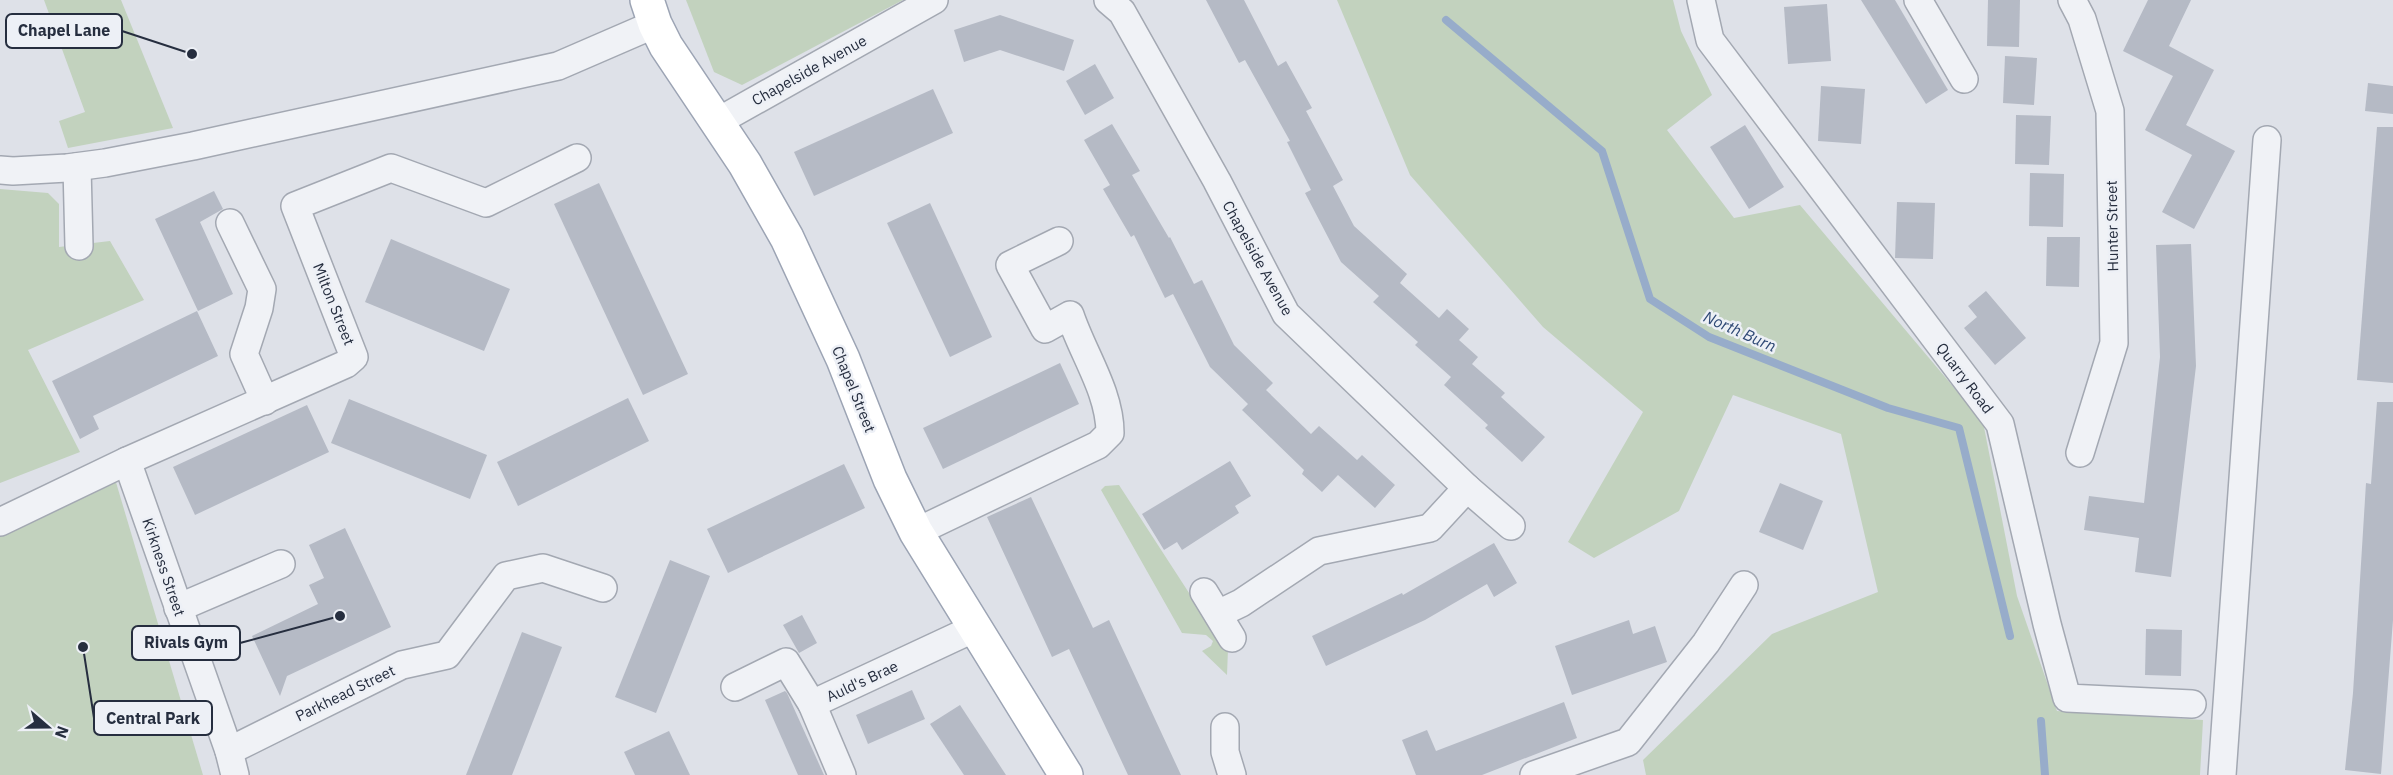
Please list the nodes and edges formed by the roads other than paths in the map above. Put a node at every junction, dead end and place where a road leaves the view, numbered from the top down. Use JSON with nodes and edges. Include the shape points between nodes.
{"nodes":[{"id":1,"x":934,"y":0,"type":"edge"},
{"id":2,"x":1108,"y":0,"type":"edge"},
{"id":3,"x":1701,"y":0,"type":"edge"},
{"id":4,"x":1918,"y":0,"type":"edge"},
{"id":5,"x":2072,"y":0,"type":"edge"},
{"id":6,"x":651,"y":12,"type":"edge"},
{"id":7,"x":1964,"y":79,"type":"dead end"},
{"id":8,"x":717,"y":122,"type":"junction"},
{"id":9,"x":2267,"y":140,"type":"dead end"},
{"id":10,"x":577,"y":158,"type":"dead end"},
{"id":11,"x":77,"y":167,"type":"junction"},
{"id":12,"x":0,"y":170,"type":"edge"},
{"id":13,"x":230,"y":223,"type":"dead end"},
{"id":14,"x":1059,"y":241,"type":"dead end"},
{"id":15,"x":79,"y":246,"type":"dead end"},
{"id":16,"x":265,"y":401,"type":"junction"},
{"id":17,"x":2080,"y":453,"type":"dead end"},
{"id":18,"x":127,"y":461,"type":"junction"},
{"id":19,"x":1467,"y":488,"type":"junction"},
{"id":20,"x":0,"y":522,"type":"edge"},
{"id":21,"x":1511,"y":526,"type":"dead end"},
{"id":22,"x":916,"y":532,"type":"junction"},
{"id":23,"x":281,"y":564,"type":"dead end"},
{"id":24,"x":1744,"y":585,"type":"dead end"},
{"id":25,"x":603,"y":588,"type":"dead end"},
{"id":26,"x":178,"y":608,"type":"junction"},
{"id":27,"x":975,"y":628,"type":"junction"},
{"id":28,"x":1232,"y":638,"type":"dead end"},
{"id":29,"x":735,"y":687,"type":"dead end"},
{"id":30,"x":812,"y":704,"type":"junction"},
{"id":31,"x":2192,"y":704,"type":"dead end"},
{"id":32,"x":1225,"y":727,"type":"dead end"},
{"id":33,"x":232,"y":763,"type":"edge"},
{"id":34,"x":842,"y":775,"type":"edge"},
{"id":35,"x":1066,"y":775,"type":"edge"},
{"id":36,"x":1232,"y":775,"type":"edge"},
{"id":37,"x":1534,"y":775,"type":"edge"},
{"id":38,"x":2222,"y":775,"type":"edge"}],
"edges":[{"from":1,"to":8,"type":"street","name":"Chapelside Avenue"},
{"from":2,"to":19,"type":"street","name":"Chapelside Avenue","via":[[1128,22],[1286,314]]},
{"from":3,"to":31,"type":"street","name":"Quarry Road","via":[[1710,40],[2000,424],[2067,698]]},
{"from":4,"to":7,"type":"street"},
{"from":5,"to":17,"type":"street","name":"Hunter Street","via":[[2110,111],[2114,343]]},
{"from":6,"to":8,"type":"main road","name":"Chapel Street","via":[[677,65]]},
{"from":6,"to":11,"type":"street","via":[[558,66],[193,146]]},
{"from":8,"to":22,"type":"main road","name":"Chapel Street","via":[[787,238]]},
{"from":9,"to":38,"type":"street"},
{"from":10,"to":16,"type":"street","name":"Milton Street","via":[[486,203],[391,168],[295,206],[354,357]]},
{"from":11,"to":12,"type":"street"},
{"from":11,"to":15,"type":"street"},
{"from":13,"to":16,"type":"street","via":[[262,289],[244,354]]},
{"from":14,"to":22,"type":"street","via":[[1010,265],[1045,329],[1070,315],[1106,403],[1110,433],[1098,445]]},
{"from":16,"to":18,"type":"street","name":"Milton Street"},
{"from":18,"to":20,"type":"street","name":"Milton Street"},
{"from":18,"to":26,"type":"street","name":"Kirkness Street"},
{"from":19,"to":21,"type":"street","name":"Chapelside Avenue"},
{"from":19,"to":28,"type":"street","via":[[1430,528],[1319,551],[1241,603],[1211,603]]},
{"from":22,"to":27,"type":"main road","name":"Chapel Street"},
{"from":23,"to":26,"type":"street"},
{"from":24,"to":37,"type":"street","via":[[1706,643],[1628,742]]},
{"from":25,"to":33,"type":"street","name":"Parkhead Street","via":[[543,568],[506,576],[447,655],[402,665]]},
{"from":26,"to":33,"type":"street","name":"Kirkness Street"},
{"from":27,"to":30,"type":"street","name":"Auld's Brae"},
{"from":27,"to":35,"type":"main road","name":"Chapel Street"},
{"from":29,"to":30,"type":"street","name":"Auld's Brae","via":[[786,662]]},
{"from":30,"to":34,"type":"street"},
{"from":32,"to":36,"type":"street"}]}
